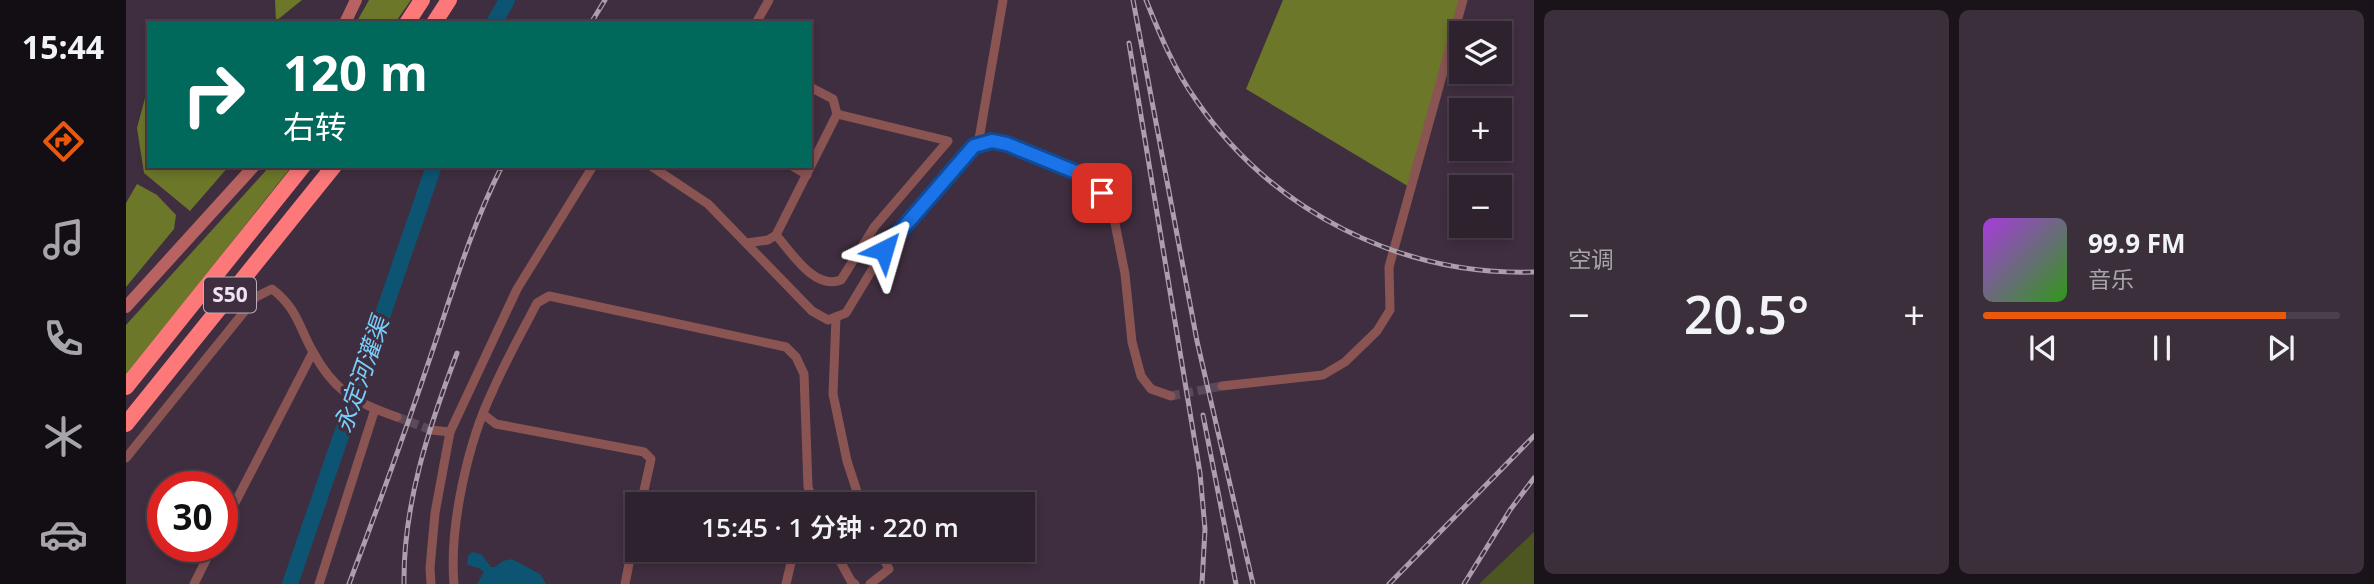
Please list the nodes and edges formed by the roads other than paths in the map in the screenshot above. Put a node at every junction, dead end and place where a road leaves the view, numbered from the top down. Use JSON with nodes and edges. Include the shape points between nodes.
{"nodes":[{"id":1,"x":356,"y":0,"type":"edge"},
{"id":2,"x":422,"y":0,"type":"edge"},
{"id":3,"x":449,"y":0,"type":"edge"},
{"id":4,"x":769,"y":0,"type":"edge"},
{"id":5,"x":1003,"y":0,"type":"edge"},
{"id":6,"x":1463,"y":0,"type":"edge"},
{"id":7,"x":346,"y":21,"type":"edge"},
{"id":8,"x":408,"y":21,"type":"edge"},
{"id":9,"x":435,"y":21,"type":"edge"},
{"id":10,"x":757,"y":21,"type":"edge"},
{"id":11,"x":812,"y":89,"type":"edge"},
{"id":12,"x":837,"y":114,"type":"junction"},
{"id":13,"x":978,"y":145,"type":"junction"},
{"id":14,"x":812,"y":165,"type":"edge"},
{"id":15,"x":252,"y":168,"type":"edge"},
{"id":16,"x":301,"y":168,"type":"edge"},
{"id":17,"x":332,"y":168,"type":"edge"},
{"id":18,"x":592,"y":168,"type":"edge"},
{"id":19,"x":654,"y":168,"type":"edge"},
{"id":20,"x":795,"y":168,"type":"edge"},
{"id":21,"x":810,"y":168,"type":"edge"},
{"id":22,"x":807,"y":175,"type":"junction"},
{"id":23,"x":776,"y":235,"type":"junction"},
{"id":24,"x":747,"y":243,"type":"junction"},
{"id":25,"x":126,"y":307,"type":"edge"},
{"id":26,"x":836,"y":317,"type":"junction"},
{"id":27,"x":313,"y":352,"type":"junction"},
{"id":28,"x":474,"y":382,"type":"junction"},
{"id":29,"x":1222,"y":386,"type":"tunnel mouth"},
{"id":30,"x":126,"y":387,"type":"edge"},
{"id":31,"x":492,"y":391,"type":"junction"},
{"id":32,"x":1171,"y":396,"type":"tunnel mouth"},
{"id":33,"x":375,"y":409,"type":"junction"},
{"id":34,"x":483,"y":414,"type":"junction"},
{"id":35,"x":397,"y":416,"type":"tunnel mouth"},
{"id":36,"x":126,"y":424,"type":"edge"},
{"id":37,"x":431,"y":430,"type":"tunnel mouth"},
{"id":38,"x":450,"y":432,"type":"junction"},
{"id":39,"x":126,"y":458,"type":"edge"},
{"id":40,"x":808,"y":487,"type":"junction"},
{"id":41,"x":644,"y":492,"type":"edge"},
{"id":42,"x":807,"y":492,"type":"edge"},
{"id":43,"x":810,"y":492,"type":"edge"},
{"id":44,"x":857,"y":492,"type":"edge"},
{"id":45,"x":238,"y":497,"type":"edge"},
{"id":46,"x":205,"y":562,"type":"edge"},
{"id":47,"x":629,"y":562,"type":"edge"},
{"id":48,"x":791,"y":562,"type":"edge"},
{"id":49,"x":841,"y":562,"type":"edge"},
{"id":50,"x":885,"y":562,"type":"edge"},
{"id":51,"x":853,"y":583,"type":"edge"},
{"id":52,"x":194,"y":584,"type":"edge"},
{"id":53,"x":318,"y":584,"type":"edge"},
{"id":54,"x":431,"y":584,"type":"edge"},
{"id":55,"x":454,"y":584,"type":"edge"},
{"id":56,"x":625,"y":584,"type":"edge"},
{"id":57,"x":786,"y":584,"type":"edge"},
{"id":58,"x":870,"y":584,"type":"edge"}],
"edges":[{"from":1,"to":7,"type":"main road"},
{"from":2,"to":8,"type":"highway"},
{"from":3,"to":9,"type":"highway"},
{"from":4,"to":10,"type":"street"},
{"from":5,"to":13,"type":"street"},
{"from":6,"to":29,"type":"street","via":[[1389,267],[1390,310],[1384,320],[1345,362],[1323,375]]},
{"from":11,"to":12,"type":"street","via":[[833,99]]},
{"from":12,"to":14,"type":"street"},
{"from":12,"to":23,"type":"street","via":[[948,141],[876,226],[841,280],[822,281],[809,273]]},
{"from":13,"to":26,"type":"street","via":[[884,250],[846,313]]},
{"from":13,"to":32,"type":"street","via":[[992,141],[1007,144],[1093,179],[1111,208],[1141,376],[1151,388]]},
{"from":15,"to":25,"type":"main road"},
{"from":16,"to":30,"type":"highway","number":"S50"},
{"from":17,"to":36,"type":"highway","number":"S50"},
{"from":18,"to":28,"type":"street","via":[[517,289]]},
{"from":19,"to":24,"type":"street","via":[[708,204]]},
{"from":20,"to":22,"type":"street"},
{"from":21,"to":22,"type":"street"},
{"from":22,"to":23,"type":"street"},
{"from":23,"to":24,"type":"street"},
{"from":24,"to":26,"type":"street","via":[[812,311],[828,320]]},
{"from":26,"to":44,"type":"street","via":[[833,394]]},
{"from":27,"to":33,"type":"street","via":[[333,384]]},
{"from":27,"to":39,"type":"street","via":[[285,298],[272,289],[256,297]]},
{"from":27,"to":45,"type":"street"},
{"from":28,"to":31,"type":"street"},
{"from":28,"to":38,"type":"street"},
{"from":31,"to":34,"type":"street"},
{"from":31,"to":40,"type":"street","via":[[537,303],[549,296],[786,347],[804,374]]},
{"from":33,"to":35,"type":"street"},
{"from":33,"to":53,"type":"street"},
{"from":34,"to":41,"type":"street","via":[[496,424],[643,452],[651,460]]},
{"from":34,"to":55,"type":"street","via":[[455,521]]},
{"from":37,"to":38,"type":"street"},
{"from":38,"to":54,"type":"street","via":[[435,513]]},
{"from":40,"to":42,"type":"street"},
{"from":40,"to":43,"type":"street"},
{"from":46,"to":52,"type":"street"},
{"from":47,"to":56,"type":"street"},
{"from":48,"to":57,"type":"street"},
{"from":49,"to":51,"type":"street"},
{"from":50,"to":58,"type":"street","via":[[888,569]]}]}
